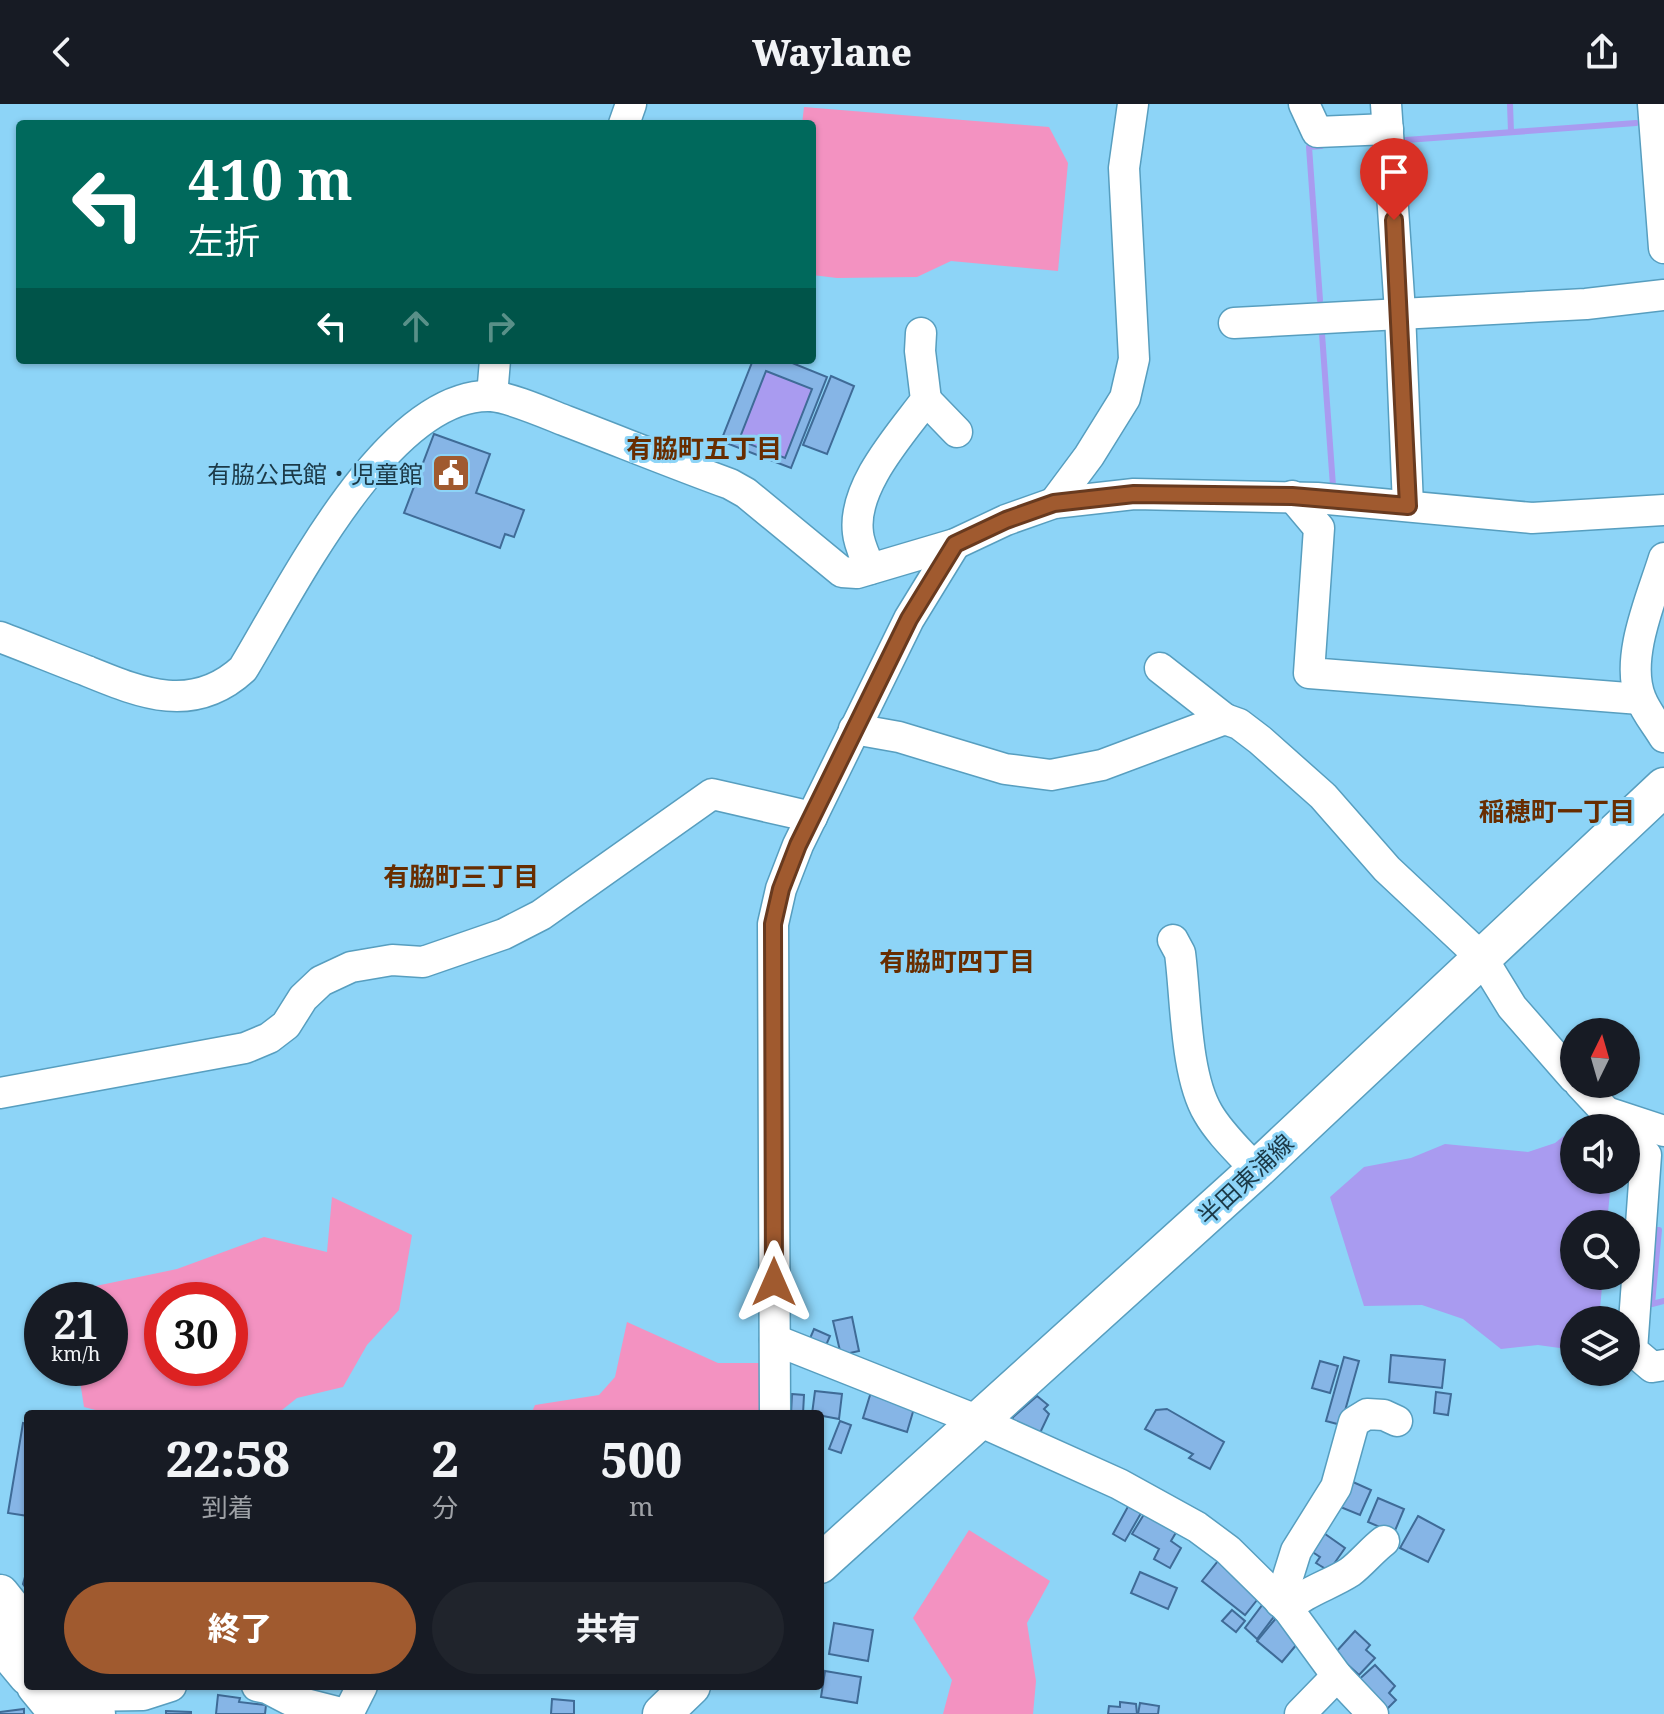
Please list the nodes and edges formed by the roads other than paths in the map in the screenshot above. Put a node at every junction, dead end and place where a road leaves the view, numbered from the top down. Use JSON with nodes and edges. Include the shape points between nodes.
{"nodes":[{"id":1,"x":1133,"y":104,"type":"edge"},
{"id":2,"x":1304,"y":104,"type":"edge"},
{"id":3,"x":1653,"y":104,"type":"edge"},
{"id":4,"x":1387,"y":116,"type":"edge"},
{"id":5,"x":1664,"y":248,"type":"edge"},
{"id":6,"x":1664,"y":295,"type":"edge"},
{"id":7,"x":1400,"y":312,"type":"junction"},
{"id":8,"x":1234,"y":323,"type":"dead end"},
{"id":9,"x":921,"y":333,"type":"dead end"},
{"id":10,"x":495,"y":364,"type":"edge"},
{"id":11,"x":492,"y":396,"type":"junction"},
{"id":12,"x":926,"y":400,"type":"junction"},
{"id":13,"x":957,"y":432,"type":"dead end"},
{"id":14,"x":1292,"y":496,"type":"junction"},
{"id":15,"x":1407,"y":497,"type":"junction"},
{"id":16,"x":1054,"y":503,"type":"junction"},
{"id":17,"x":1664,"y":510,"type":"edge"},
{"id":18,"x":955,"y":544,"type":"junction"},
{"id":19,"x":1664,"y":558,"type":"edge"},
{"id":20,"x":870,"y":569,"type":"junction"},
{"id":21,"x":0,"y":637,"type":"edge"},
{"id":22,"x":1160,"y":668,"type":"dead end"},
{"id":23,"x":1640,"y":699,"type":"junction"},
{"id":24,"x":1225,"y":719,"type":"junction"},
{"id":25,"x":854,"y":729,"type":"junction"},
{"id":26,"x":1664,"y":737,"type":"edge"},
{"id":27,"x":1664,"y":787,"type":"edge"},
{"id":28,"x":812,"y":817,"type":"junction"},
{"id":29,"x":1173,"y":940,"type":"dead end"},
{"id":30,"x":1482,"y":958,"type":"junction"},
{"id":31,"x":1560,"y":1062,"type":"edge"},
{"id":32,"x":0,"y":1093,"type":"edge"},
{"id":33,"x":1593,"y":1098,"type":"edge"},
{"id":34,"x":1608,"y":1114,"type":"edge"},
{"id":35,"x":1640,"y":1127,"type":"edge"},
{"id":36,"x":1664,"y":1131,"type":"edge"},
{"id":37,"x":1640,"y":1148,"type":"edge"},
{"id":38,"x":1256,"y":1170,"type":"junction"},
{"id":39,"x":775,"y":1340,"type":"junction"},
{"id":40,"x":1664,"y":1365,"type":"edge"},
{"id":41,"x":775,"y":1410,"type":"edge"},
{"id":42,"x":979,"y":1421,"type":"junction"},
{"id":43,"x":1397,"y":1421,"type":"dead end"},
{"id":44,"x":1384,"y":1541,"type":"dead end"},
{"id":45,"x":824,"y":1560,"type":"edge"},
{"id":46,"x":0,"y":1594,"type":"edge"},
{"id":47,"x":1284,"y":1606,"type":"junction"},
{"id":48,"x":24,"y":1624,"type":"edge"},
{"id":49,"x":0,"y":1642,"type":"edge"},
{"id":50,"x":24,"y":1671,"type":"edge"},
{"id":51,"x":1337,"y":1676,"type":"junction"},
{"id":52,"x":46,"y":1690,"type":"edge"},
{"id":53,"x":159,"y":1690,"type":"edge"},
{"id":54,"x":271,"y":1690,"type":"edge"},
{"id":55,"x":360,"y":1690,"type":"edge"},
{"id":56,"x":687,"y":1690,"type":"edge"},
{"id":57,"x":77,"y":1702,"type":"edge"},
{"id":58,"x":347,"y":1714,"type":"edge"},
{"id":59,"x":662,"y":1714,"type":"edge"},
{"id":60,"x":1300,"y":1714,"type":"edge"},
{"id":61,"x":1373,"y":1714,"type":"edge"}],
"edges":[{"from":1,"to":16,"type":"street","via":[[1124,168],[1134,359],[1125,398]]},
{"from":2,"to":4,"type":"street","via":[[1317,132]]},
{"from":3,"to":5,"type":"street"},
{"from":4,"to":7,"type":"street"},
{"from":6,"to":7,"type":"street"},
{"from":7,"to":8,"type":"street"},
{"from":7,"to":15,"type":"street"},
{"from":9,"to":12,"type":"street"},
{"from":10,"to":11,"type":"street"},
{"from":11,"to":20,"type":"street","via":[[730,484],[842,572]]},
{"from":11,"to":21,"type":"street","via":[[437,411],[388,452],[349,495],[243,669],[230,681],[181,697],[143,693]]},
{"from":12,"to":13,"type":"street"},
{"from":12,"to":20,"type":"street","via":[[867,486],[858,512],[858,535]]},
{"from":14,"to":15,"type":"street"},
{"from":14,"to":16,"type":"street","via":[[1157,493]]},
{"from":14,"to":23,"type":"street","via":[[1319,528],[1309,673]]},
{"from":15,"to":17,"type":"street","via":[[1532,518]]},
{"from":16,"to":18,"type":"street"},
{"from":18,"to":20,"type":"street"},
{"from":18,"to":25,"type":"street","via":[[909,619]]},
{"from":19,"to":23,"type":"street","via":[[1638,638]]},
{"from":22,"to":24,"type":"street"},
{"from":23,"to":26,"type":"street"},
{"from":24,"to":25,"type":"street","via":[[1102,765],[1051,775],[1005,769]]},
{"from":24,"to":30,"type":"street","via":[[1260,740],[1323,796],[1387,869]]},
{"from":25,"to":28,"type":"street"},
{"from":27,"to":30,"type":"main road","name":"半田東浦線"},
{"from":28,"to":32,"type":"street","via":[[712,794],[541,915],[504,934],[423,962],[392,960],[351,967],[321,981],[269,1038],[245,1048]]},
{"from":28,"to":39,"type":"street","via":[[781,889],[773,924]]},
{"from":29,"to":38,"type":"street","via":[[1180,953],[1192,1056],[1206,1110]]},
{"from":30,"to":31,"type":"street","via":[[1512,1007]]},
{"from":30,"to":38,"type":"main road","name":"半田東浦線"},
{"from":33,"to":34,"type":"street"},
{"from":35,"to":36,"type":"street"},
{"from":37,"to":40,"type":"street","via":[[1646,1155],[1632,1350],[1652,1367]]},
{"from":38,"to":42,"type":"main road","name":"半田東浦線"},
{"from":39,"to":41,"type":"street"},
{"from":39,"to":42,"type":"street"},
{"from":42,"to":45,"type":"main road","name":"半田東浦線"},
{"from":42,"to":47,"type":"street","via":[[1119,1484],[1197,1527]]},
{"from":43,"to":47,"type":"street","via":[[1367,1414],[1354,1422],[1336,1487],[1296,1551]]},
{"from":44,"to":47,"type":"street","via":[[1354,1569]]},
{"from":46,"to":48,"type":"main road"},
{"from":47,"to":51,"type":"street"},
{"from":49,"to":50,"type":"main road"},
{"from":51,"to":60,"type":"street"},
{"from":51,"to":61,"type":"street"},
{"from":52,"to":57,"type":"main road"},
{"from":53,"to":57,"type":"street"},
{"from":54,"to":58,"type":"street"},
{"from":55,"to":58,"type":"street"},
{"from":56,"to":59,"type":"main road"}]}
